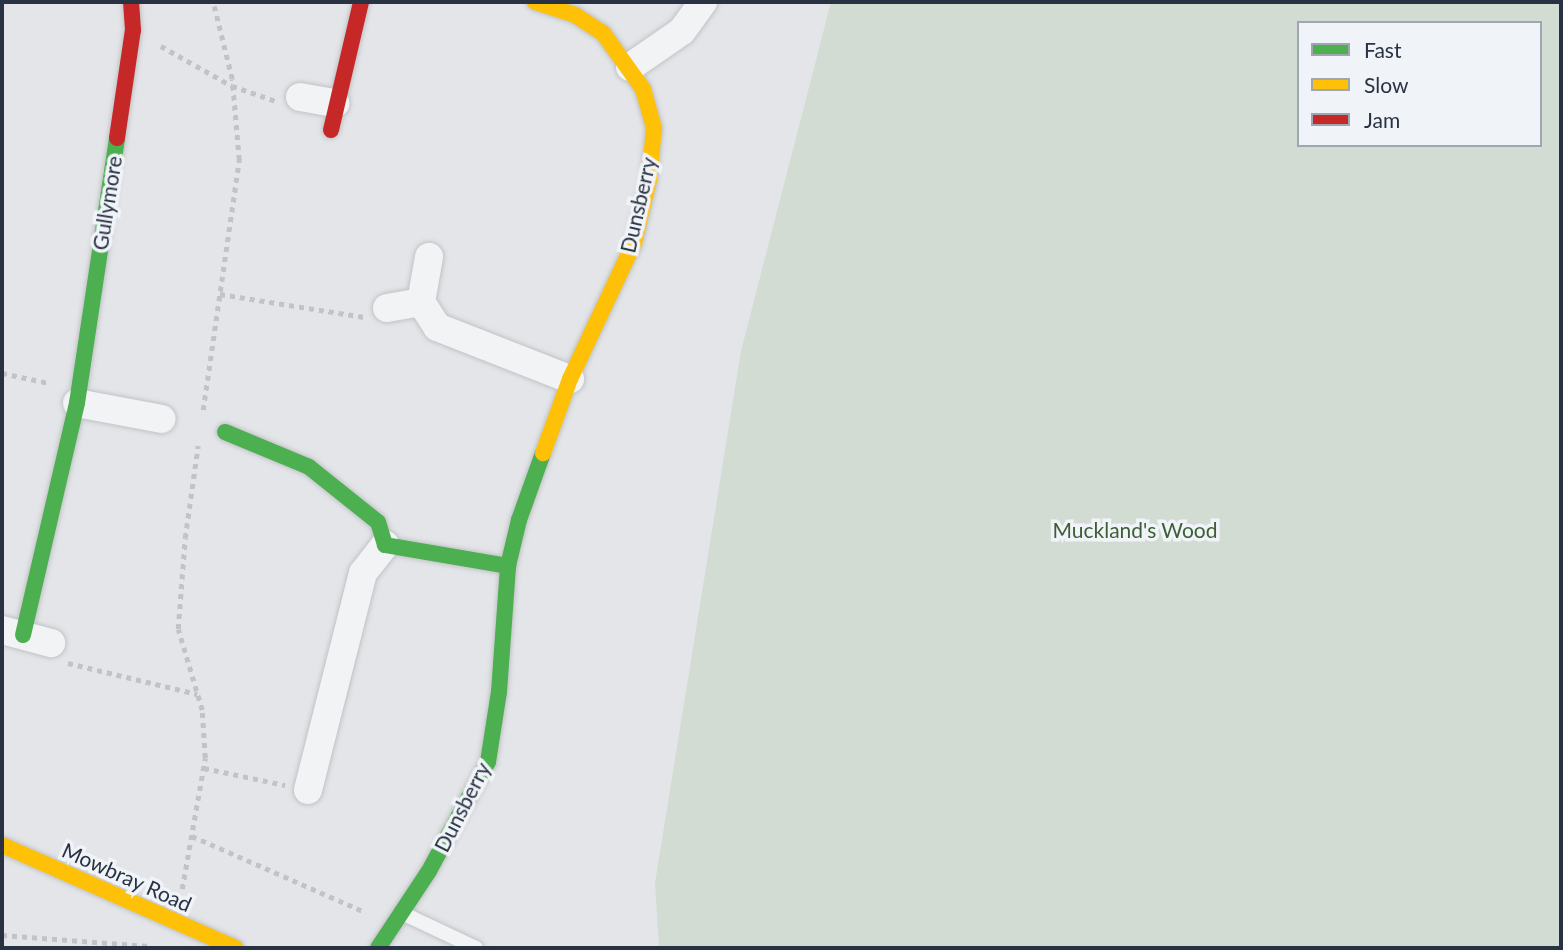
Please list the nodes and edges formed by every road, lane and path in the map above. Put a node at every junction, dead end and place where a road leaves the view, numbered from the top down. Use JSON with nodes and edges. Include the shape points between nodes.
{"nodes":[{"id":1,"x":131,"y":2,"type":"edge"},
{"id":2,"x":213,"y":2,"type":"edge"},
{"id":3,"x":361,"y":2,"type":"edge"},
{"id":4,"x":535,"y":2,"type":"edge"},
{"id":5,"x":703,"y":2,"type":"edge"},
{"id":6,"x":133,"y":30,"type":"junction"},
{"id":7,"x":630,"y":67,"type":"junction"},
{"id":8,"x":232,"y":86,"type":"junction"},
{"id":9,"x":300,"y":97,"type":"joint"},
{"id":10,"x":333,"y":117,"type":"joint"},
{"id":11,"x":429,"y":257,"type":"dead end"},
{"id":12,"x":220,"y":294,"type":"junction"},
{"id":13,"x":421,"y":302,"type":"junction"},
{"id":14,"x":387,"y":308,"type":"joint"},
{"id":15,"x":2,"y":373,"type":"edge"},
{"id":16,"x":570,"y":379,"type":"junction"},
{"id":17,"x":78,"y":396,"type":"junction"},
{"id":18,"x":202,"y":414,"type":"dead end"},
{"id":19,"x":162,"y":419,"type":"dead end"},
{"id":20,"x":225,"y":432,"type":"dead end"},
{"id":21,"x":199,"y":439,"type":"dead end"},
{"id":22,"x":385,"y":545,"type":"junction"},
{"id":23,"x":508,"y":566,"type":"junction"},
{"id":24,"x":13,"y":632,"type":"edge"},
{"id":25,"x":51,"y":643,"type":"joint"},
{"id":26,"x":197,"y":694,"type":"junction"},
{"id":27,"x":204,"y":768,"type":"junction"},
{"id":28,"x":308,"y":790,"type":"joint"},
{"id":29,"x":192,"y":836,"type":"junction"},
{"id":30,"x":2,"y":845,"type":"edge"},
{"id":31,"x":396,"y":918,"type":"junction"},
{"id":32,"x":174,"y":921,"type":"junction"},
{"id":33,"x":2,"y":934,"type":"edge"},
{"id":34,"x":152,"y":946,"type":"dead end"},
{"id":35,"x":234,"y":948,"type":"edge"},
{"id":36,"x":377,"y":948,"type":"edge"},
{"id":37,"x":476,"y":948,"type":"edge"}],
"edges":[{"from":1,"to":6,"type":"street","name":"Gullymore"},
{"from":2,"to":8,"type":"path"},
{"from":3,"to":10,"type":"street"},
{"from":4,"to":7,"type":"street","name":"Dunsberry","via":[[575,15],[603,33]]},
{"from":5,"to":7,"type":"street","via":[[681,31]]},
{"from":6,"to":8,"type":"path"},
{"from":6,"to":17,"type":"street","name":"Gullymore"},
{"from":7,"to":16,"type":"street","name":"Dunsberry","via":[[643,89],[654,128],[649,180],[634,243]]},
{"from":8,"to":9,"type":"path","via":[[292,106]]},
{"from":8,"to":12,"type":"path","via":[[239,160]]},
{"from":9,"to":10,"type":"street"},
{"from":11,"to":13,"type":"street"},
{"from":12,"to":14,"type":"path","via":[[363,317]]},
{"from":12,"to":18,"type":"path"},
{"from":13,"to":14,"type":"street"},
{"from":13,"to":16,"type":"street","via":[[437,327]]},
{"from":15,"to":17,"type":"path"},
{"from":16,"to":23,"type":"street","name":"Dunsberry","via":[[519,520]]},
{"from":17,"to":19,"type":"street"},
{"from":17,"to":24,"type":"street","name":"Gullymore"},
{"from":20,"to":22,"type":"street","via":[[309,467],[377,522]]},
{"from":21,"to":26,"type":"path","via":[[178,629]]},
{"from":22,"to":23,"type":"street"},
{"from":22,"to":28,"type":"street","via":[[363,573]]},
{"from":23,"to":31,"type":"street","name":"Dunsberry","via":[[499,692],[488,762],[429,871]]},
{"from":24,"to":25,"type":"street","name":"Gullymore"},
{"from":25,"to":26,"type":"path","via":[[57,660]]},
{"from":26,"to":27,"type":"path"},
{"from":27,"to":28,"type":"path"},
{"from":27,"to":29,"type":"path"},
{"from":29,"to":31,"type":"path"},
{"from":29,"to":32,"type":"path"},
{"from":30,"to":32,"type":"street","name":"Mowbray Road"},
{"from":31,"to":36,"type":"street","name":"Dunsberry"},
{"from":31,"to":37,"type":"lane"},
{"from":32,"to":35,"type":"street","name":"Mowbray Road"},
{"from":33,"to":34,"type":"path"}]}
